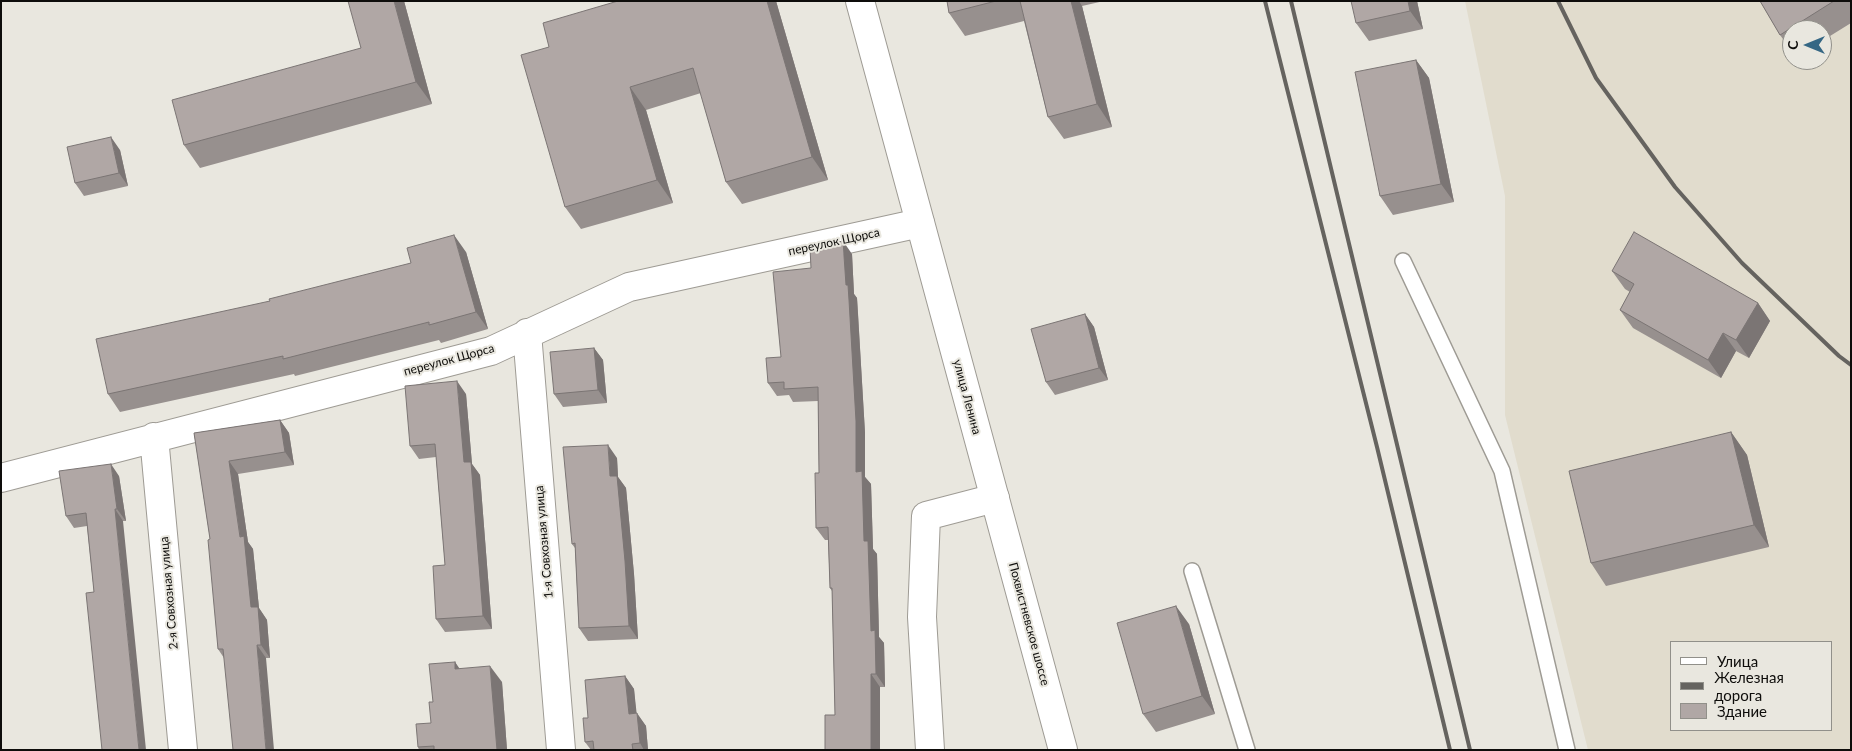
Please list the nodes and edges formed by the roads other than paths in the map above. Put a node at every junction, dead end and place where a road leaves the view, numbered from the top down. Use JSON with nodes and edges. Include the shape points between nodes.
{"nodes":[{"id":1,"x":860,"y":1,"type":"edge"},
{"id":2,"x":920,"y":223,"type":"junction"},
{"id":3,"x":1403,"y":261,"type":"dead end"},
{"id":4,"x":527,"y":333,"type":"junction"},
{"id":5,"x":154,"y":437,"type":"junction"},
{"id":6,"x":1,"y":478,"type":"edge"},
{"id":7,"x":995,"y":498,"type":"junction"},
{"id":8,"x":1192,"y":571,"type":"dead end"},
{"id":9,"x":183,"y":750,"type":"edge"},
{"id":10,"x":560,"y":750,"type":"edge"},
{"id":11,"x":930,"y":750,"type":"edge"},
{"id":12,"x":1063,"y":750,"type":"edge"},
{"id":13,"x":1247,"y":750,"type":"edge"},
{"id":14,"x":1567,"y":750,"type":"edge"}],
"edges":[{"from":1,"to":2,"type":"street","name":"улица Ленина"},
{"from":2,"to":4,"type":"street","name":"переулок Щорса","via":[[629,287]]},
{"from":2,"to":7,"type":"street","name":"улица Ленина"},
{"from":3,"to":14,"type":"lane","via":[[1502,471]]},
{"from":4,"to":5,"type":"street","name":"переулок Щорса","via":[[491,350]]},
{"from":4,"to":10,"type":"street","name":"1-я Совхозная улица"},
{"from":5,"to":6,"type":"street","name":"переулок Щорса"},
{"from":5,"to":9,"type":"street","name":"2-я Совхозная улица"},
{"from":7,"to":11,"type":"street","via":[[926,516],[922,617]]},
{"from":7,"to":12,"type":"street","name":"Похвистневское шоссе"},
{"from":8,"to":13,"type":"lane"}]}
